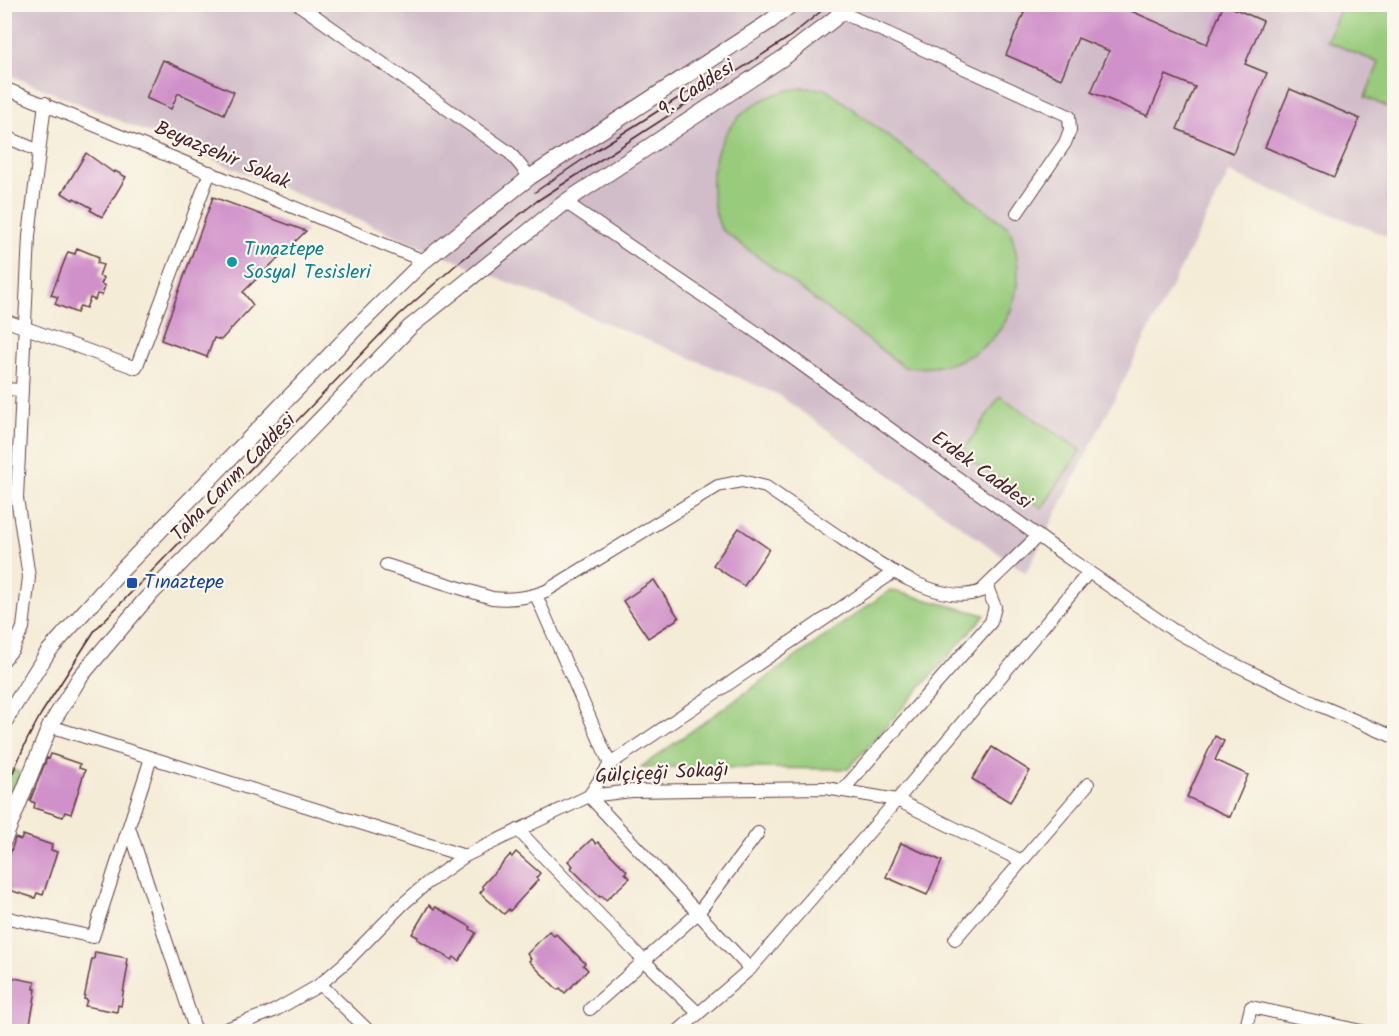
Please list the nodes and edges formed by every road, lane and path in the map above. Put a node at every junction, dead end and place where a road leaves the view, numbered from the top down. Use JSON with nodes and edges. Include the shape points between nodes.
{"nodes":[{"id":1,"x":298,"y":4,"type":"edge"},
{"id":2,"x":792,"y":4,"type":"edge"},
{"id":3,"x":844,"y":8,"type":"edge"},
{"id":4,"x":4,"y":88,"type":"edge"},
{"id":5,"x":45,"y":103,"type":"junction"},
{"id":6,"x":4,"y":136,"type":"edge"},
{"id":7,"x":39,"y":152,"type":"junction"},
{"id":8,"x":210,"y":172,"type":"junction"},
{"id":9,"x":530,"y":177,"type":"junction"},
{"id":10,"x":565,"y":202,"type":"junction"},
{"id":11,"x":1017,"y":213,"type":"dead end"},
{"id":12,"x":424,"y":261,"type":"junction"},
{"id":13,"x":4,"y":320,"type":"edge"},
{"id":14,"x":26,"y":328,"type":"junction"},
{"id":15,"x":4,"y":388,"type":"edge"},
{"id":16,"x":22,"y":390,"type":"junction"},
{"id":17,"x":1038,"y":536,"type":"junction"},
{"id":18,"x":386,"y":565,"type":"dead end"},
{"id":19,"x":894,"y":572,"type":"junction"},
{"id":20,"x":1089,"y":572,"type":"junction"},
{"id":21,"x":987,"y":587,"type":"junction"},
{"id":22,"x":536,"y":595,"type":"junction"},
{"id":23,"x":4,"y":660,"type":"edge"},
{"id":24,"x":5,"y":720,"type":"edge"},
{"id":25,"x":50,"y":726,"type":"junction"},
{"id":26,"x":1395,"y":737,"type":"edge"},
{"id":27,"x":151,"y":758,"type":"junction"},
{"id":28,"x":610,"y":764,"type":"junction"},
{"id":29,"x":1088,"y":784,"type":"dead end"},
{"id":30,"x":842,"y":791,"type":"junction"},
{"id":31,"x":589,"y":796,"type":"junction"},
{"id":32,"x":897,"y":800,"type":"junction"},
{"id":33,"x":129,"y":827,"type":"junction"},
{"id":34,"x":518,"y":830,"type":"junction"},
{"id":35,"x":758,"y":833,"type":"dead end"},
{"id":36,"x":4,"y":840,"type":"edge"},
{"id":37,"x":465,"y":856,"type":"junction"},
{"id":38,"x":1022,"y":861,"type":"junction"},
{"id":39,"x":698,"y":913,"type":"junction"},
{"id":40,"x":4,"y":917,"type":"edge"},
{"id":41,"x":955,"y":939,"type":"dead end"},
{"id":42,"x":644,"y":961,"type":"junction"},
{"id":43,"x":750,"y":969,"type":"junction"},
{"id":44,"x":320,"y":984,"type":"junction"},
{"id":45,"x":590,"y":1010,"type":"dead end"},
{"id":46,"x":698,"y":1013,"type":"junction"},
{"id":47,"x":196,"y":1032,"type":"edge"},
{"id":48,"x":218,"y":1032,"type":"edge"},
{"id":49,"x":370,"y":1032,"type":"edge"},
{"id":50,"x":677,"y":1032,"type":"edge"},
{"id":51,"x":1245,"y":1032,"type":"edge"},
{"id":52,"x":1366,"y":1032,"type":"edge"}],
"edges":[{"from":1,"to":9,"type":"street","via":[[510,153]]},
{"from":2,"to":9,"type":"main road","name":"9. Caddesi"},
{"from":3,"to":10,"type":"main road","name":"9. Caddesi","via":[[786,56]]},
{"from":3,"to":11,"type":"street","via":[[1069,116],[1070,130],[1065,143]]},
{"from":4,"to":5,"type":"street","name":"Beyazşehir Sokak"},
{"from":5,"to":7,"type":"street"},
{"from":5,"to":8,"type":"street","name":"Beyazşehir Sokak"},
{"from":6,"to":7,"type":"street"},
{"from":7,"to":14,"type":"street","via":[[29,236]]},
{"from":8,"to":12,"type":"street","name":"Beyazşehir Sokak"},
{"from":8,"to":14,"type":"street","via":[[136,368]]},
{"from":9,"to":12,"type":"main road","name":"Taha Carım Caddesi"},
{"from":10,"to":17,"type":"street","name":"Erdek Caddesi","via":[[753,329]]},
{"from":10,"to":25,"type":"main road","name":"Taha Carım Caddesi","via":[[410,327],[145,600],[80,677]]},
{"from":12,"to":24,"type":"main road","name":"Taha Carım Caddesi","via":[[120,572],[48,652]]},
{"from":13,"to":14,"type":"street"},
{"from":14,"to":16,"type":"street"},
{"from":15,"to":16,"type":"street"},
{"from":16,"to":23,"type":"street","via":[[17,498],[29,577],[23,628]]},
{"from":17,"to":20,"type":"street","name":"Erdek Caddesi"},
{"from":17,"to":21,"type":"street"},
{"from":18,"to":22,"type":"street","via":[[492,598]]},
{"from":19,"to":21,"type":"street","via":[[924,586],[958,594],[975,594]]},
{"from":19,"to":22,"type":"street","via":[[766,487],[734,482],[718,486]]},
{"from":19,"to":28,"type":"street"},
{"from":20,"to":26,"type":"street","name":"Erdek Caddesi","via":[[1218,656],[1344,717]]},
{"from":20,"to":32,"type":"street"},
{"from":21,"to":30,"type":"street","via":[[995,607],[991,622]]},
{"from":22,"to":28,"type":"street"},
{"from":25,"to":27,"type":"street"},
{"from":25,"to":36,"type":"main road","name":"Taha Carım Caddesi"},
{"from":27,"to":33,"type":"street"},
{"from":27,"to":37,"type":"street"},
{"from":28,"to":31,"type":"street"},
{"from":29,"to":38,"type":"street"},
{"from":30,"to":31,"type":"street","name":"Gülçiçeği Sokağı","via":[[644,791]]},
{"from":30,"to":32,"type":"street","name":"Gülçiçeği Sokağı"},
{"from":31,"to":34,"type":"street","name":"Gülçiçeği Sokağı"},
{"from":31,"to":39,"type":"street"},
{"from":32,"to":38,"type":"street","name":"Gülçiçeği Sokağı"},
{"from":32,"to":43,"type":"street"},
{"from":33,"to":40,"type":"street","via":[[93,937]]},
{"from":33,"to":47,"type":"street"},
{"from":34,"to":37,"type":"street","name":"Gülçiçeği Sokağı"},
{"from":34,"to":42,"type":"street"},
{"from":35,"to":39,"type":"street"},
{"from":37,"to":44,"type":"street","name":"Gülçiçeği Sokağı","via":[[403,904]]},
{"from":38,"to":41,"type":"street"},
{"from":39,"to":42,"type":"street"},
{"from":39,"to":43,"type":"street"},
{"from":42,"to":45,"type":"street"},
{"from":42,"to":46,"type":"street"},
{"from":43,"to":46,"type":"street"},
{"from":44,"to":48,"type":"street","name":"Gülçiçeği Sokağı","via":[[274,1011]]},
{"from":44,"to":49,"type":"street"},
{"from":46,"to":50,"type":"street"},
{"from":51,"to":52,"type":"street","via":[[1251,1007]]}]}
